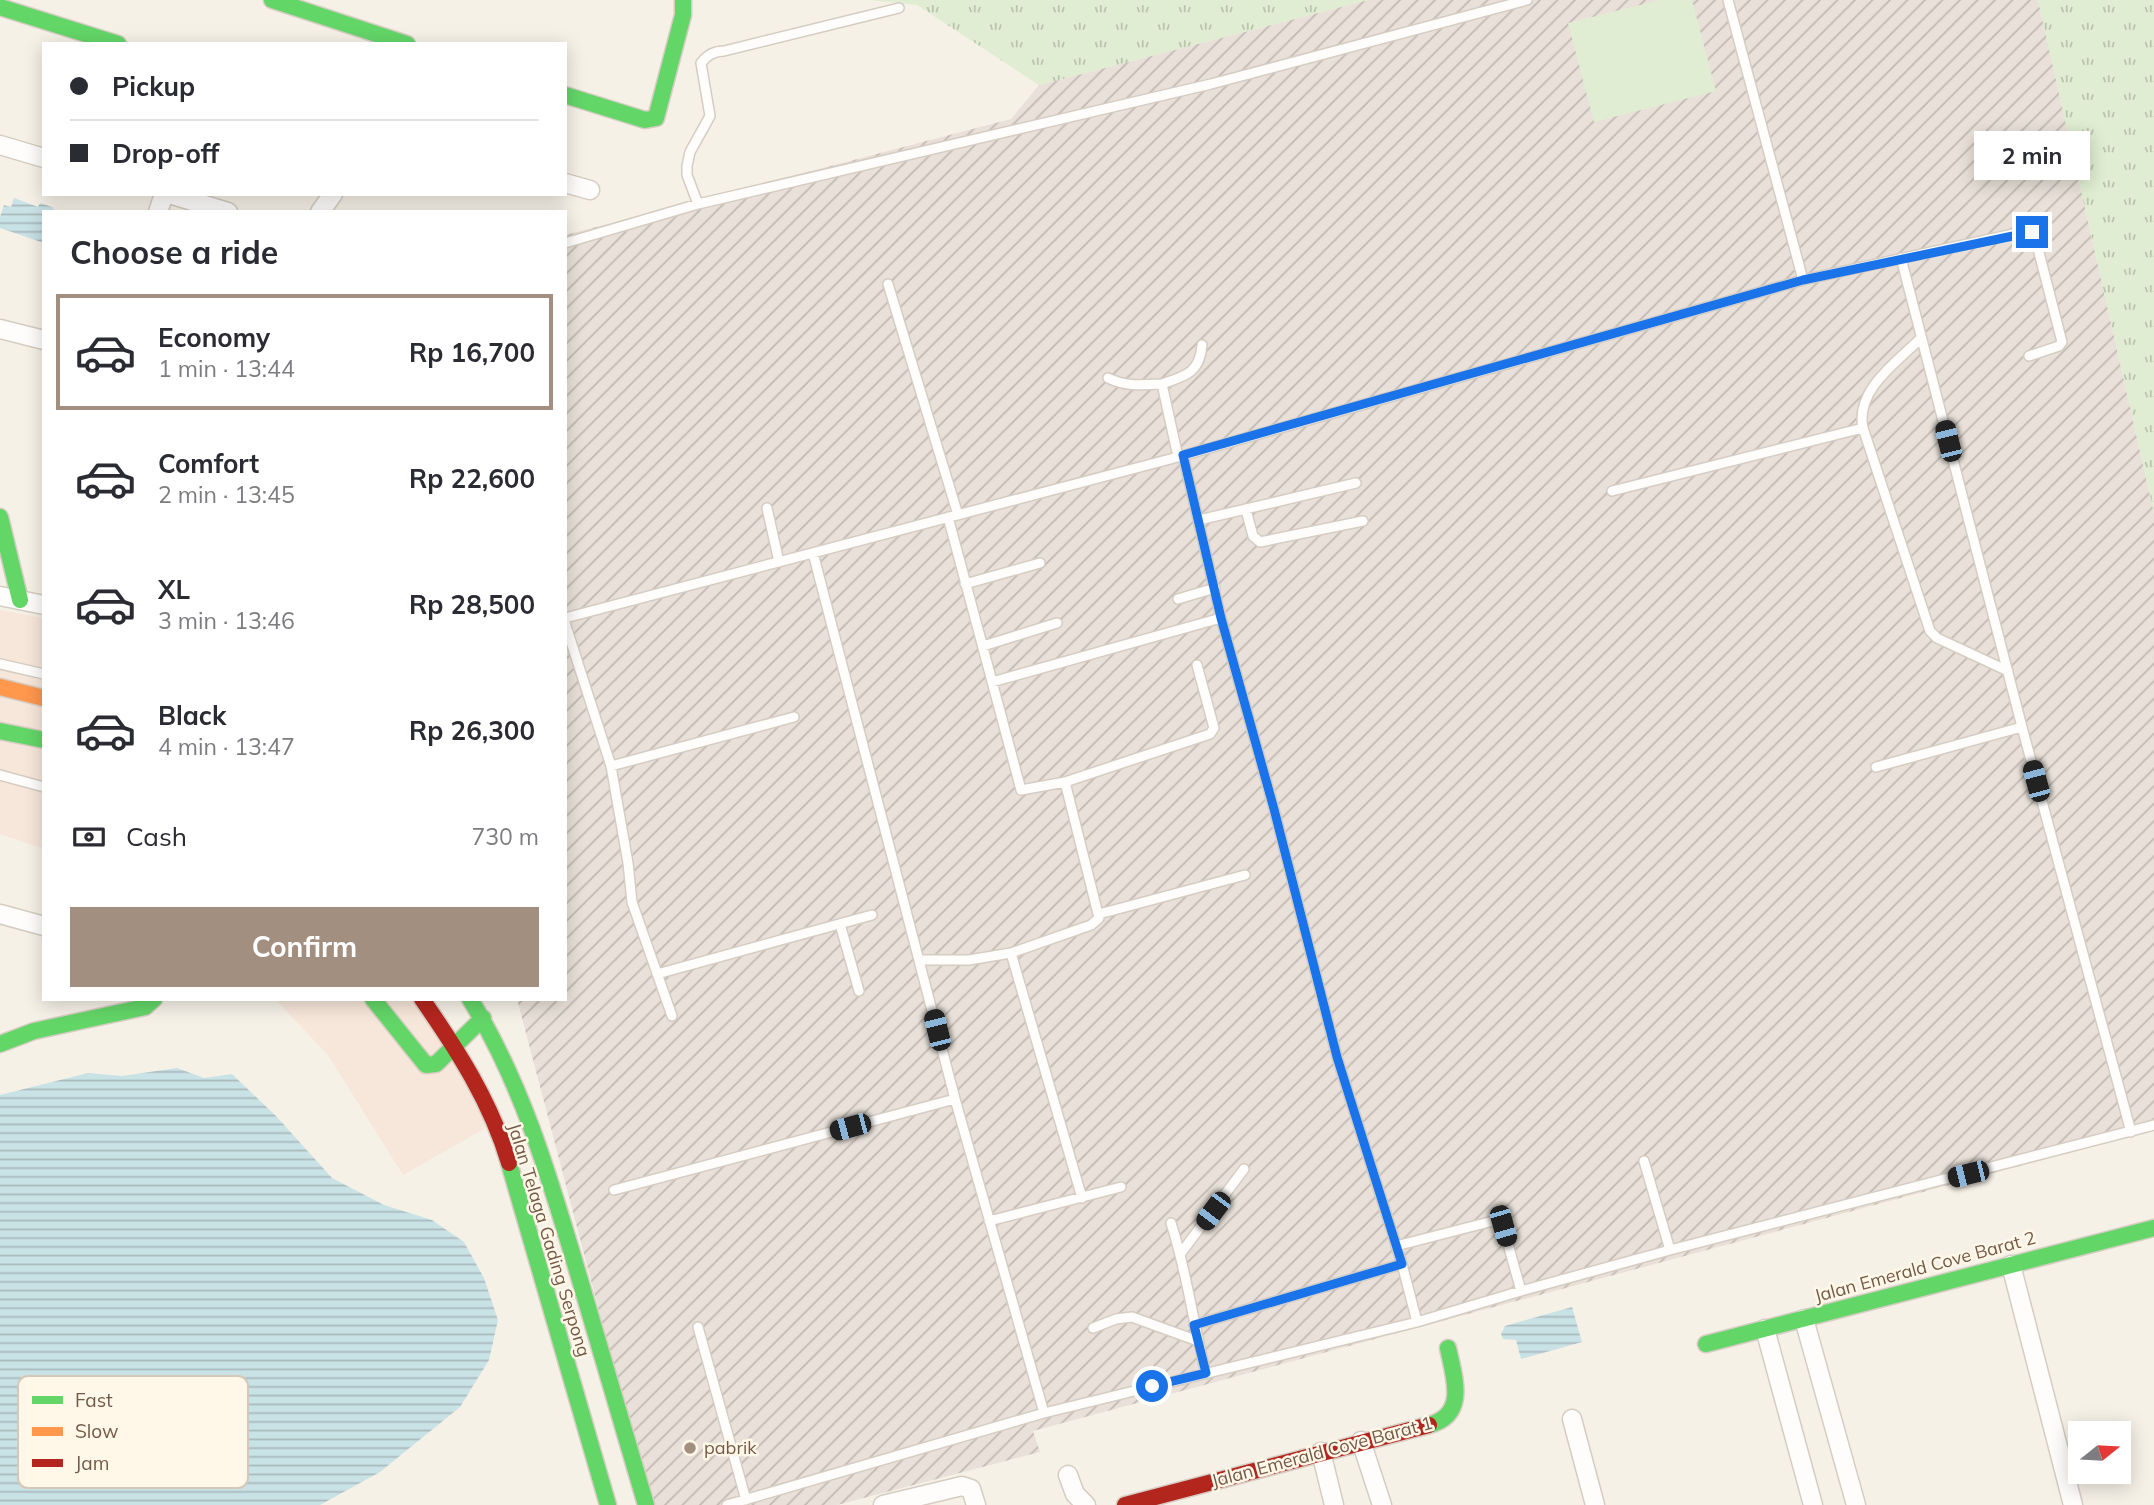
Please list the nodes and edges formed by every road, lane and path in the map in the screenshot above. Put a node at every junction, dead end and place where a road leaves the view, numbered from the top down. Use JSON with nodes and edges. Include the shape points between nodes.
{"nodes":[{"id":1,"x":272,"y":0,"type":"edge"},
{"id":2,"x":683,"y":0,"type":"edge"},
{"id":3,"x":1527,"y":0,"type":"edge"},
{"id":4,"x":1728,"y":0,"type":"edge"},
{"id":5,"x":0,"y":7,"type":"edge"},
{"id":6,"x":899,"y":8,"type":"dead end"},
{"id":7,"x":90,"y":40,"type":"edge"},
{"id":8,"x":401,"y":42,"type":"edge"},
{"id":9,"x":567,"y":96,"type":"edge"},
{"id":10,"x":0,"y":145,"type":"edge"},
{"id":11,"x":42,"y":157,"type":"edge"},
{"id":12,"x":567,"y":184,"type":"edge"},
{"id":13,"x":590,"y":190,"type":"dead end"},
{"id":14,"x":176,"y":196,"type":"edge"},
{"id":15,"x":698,"y":204,"type":"junction"},
{"id":16,"x":221,"y":210,"type":"edge"},
{"id":17,"x":567,"y":242,"type":"edge"},
{"id":18,"x":1901,"y":258,"type":"junction"},
{"id":19,"x":1803,"y":280,"type":"junction"},
{"id":20,"x":888,"y":284,"type":"dead end"},
{"id":21,"x":0,"y":329,"type":"edge"},
{"id":22,"x":1921,"y":338,"type":"junction"},
{"id":23,"x":42,"y":340,"type":"edge"},
{"id":24,"x":1202,"y":345,"type":"dead end"},
{"id":25,"x":2029,"y":356,"type":"dead end"},
{"id":26,"x":1108,"y":378,"type":"dead end"},
{"id":27,"x":1162,"y":384,"type":"junction"},
{"id":28,"x":1863,"y":428,"type":"junction"},
{"id":29,"x":1181,"y":456,"type":"junction"},
{"id":30,"x":1356,"y":483,"type":"dead end"},
{"id":31,"x":1612,"y":491,"type":"dead end"},
{"id":32,"x":767,"y":508,"type":"dead end"},
{"id":33,"x":1245,"y":510,"type":"junction"},
{"id":34,"x":958,"y":514,"type":"junction"},
{"id":35,"x":0,"y":517,"type":"edge"},
{"id":36,"x":948,"y":517,"type":"junction"},
{"id":37,"x":1199,"y":520,"type":"junction"},
{"id":38,"x":1363,"y":520,"type":"dead end"},
{"id":39,"x":813,"y":553,"type":"junction"},
{"id":40,"x":779,"y":562,"type":"junction"},
{"id":41,"x":1040,"y":563,"type":"dead end"},
{"id":42,"x":965,"y":584,"type":"junction"},
{"id":43,"x":1215,"y":588,"type":"junction"},
{"id":44,"x":0,"y":596,"type":"edge"},
{"id":45,"x":1178,"y":599,"type":"dead end"},
{"id":46,"x":20,"y":600,"type":"junction"},
{"id":47,"x":42,"y":605,"type":"edge"},
{"id":48,"x":1221,"y":618,"type":"junction"},
{"id":49,"x":567,"y":619,"type":"edge"},
{"id":50,"x":1057,"y":623,"type":"dead end"},
{"id":51,"x":567,"y":626,"type":"edge"},
{"id":52,"x":983,"y":646,"type":"junction"},
{"id":53,"x":0,"y":664,"type":"edge"},
{"id":54,"x":1197,"y":665,"type":"dead end"},
{"id":55,"x":2008,"y":671,"type":"junction"},
{"id":56,"x":42,"y":674,"type":"edge"},
{"id":57,"x":992,"y":682,"type":"junction"},
{"id":58,"x":0,"y":687,"type":"edge"},
{"id":59,"x":42,"y":698,"type":"edge"},
{"id":60,"x":794,"y":717,"type":"dead end"},
{"id":61,"x":2022,"y":727,"type":"junction"},
{"id":62,"x":0,"y":732,"type":"edge"},
{"id":63,"x":42,"y":740,"type":"edge"},
{"id":64,"x":611,"y":766,"type":"junction"},
{"id":65,"x":1876,"y":767,"type":"dead end"},
{"id":66,"x":0,"y":775,"type":"edge"},
{"id":67,"x":1065,"y":782,"type":"junction"},
{"id":68,"x":42,"y":786,"type":"edge"},
{"id":69,"x":1245,"y":875,"type":"dead end"},
{"id":70,"x":0,"y":914,"type":"edge"},
{"id":71,"x":1099,"y":914,"type":"junction"},
{"id":72,"x":872,"y":915,"type":"dead end"},
{"id":73,"x":840,"y":924,"type":"junction"},
{"id":74,"x":42,"y":925,"type":"edge"},
{"id":75,"x":1011,"y":953,"type":"junction"},
{"id":76,"x":919,"y":960,"type":"junction"},
{"id":77,"x":657,"y":974,"type":"junction"},
{"id":78,"x":859,"y":991,"type":"dead end"},
{"id":79,"x":152,"y":1001,"type":"edge"},
{"id":80,"x":375,"y":1001,"type":"edge"},
{"id":81,"x":423,"y":1001,"type":"edge"},
{"id":82,"x":471,"y":1001,"type":"edge"},
{"id":83,"x":485,"y":1001,"type":"edge"},
{"id":84,"x":672,"y":1016,"type":"dead end"},
{"id":85,"x":483,"y":1018,"type":"junction"},
{"id":86,"x":0,"y":1044,"type":"edge"},
{"id":87,"x":455,"y":1046,"type":"junction"},
{"id":88,"x":955,"y":1099,"type":"junction"},
{"id":89,"x":2154,"y":1125,"type":"edge"},
{"id":90,"x":2131,"y":1132,"type":"junction"},
{"id":91,"x":1644,"y":1161,"type":"dead end"},
{"id":92,"x":1244,"y":1169,"type":"dead end"},
{"id":93,"x":1121,"y":1187,"type":"dead end"},
{"id":94,"x":614,"y":1190,"type":"dead end"},
{"id":95,"x":1082,"y":1198,"type":"junction"},
{"id":96,"x":989,"y":1221,"type":"junction"},
{"id":97,"x":1171,"y":1223,"type":"dead end"},
{"id":98,"x":2154,"y":1228,"type":"edge"},
{"id":99,"x":1396,"y":1245,"type":"junction"},
{"id":100,"x":1670,"y":1250,"type":"junction"},
{"id":101,"x":1181,"y":1253,"type":"junction"},
{"id":102,"x":1402,"y":1264,"type":"junction"},
{"id":103,"x":2011,"y":1265,"type":"junction"},
{"id":104,"x":1521,"y":1291,"type":"junction"},
{"id":105,"x":1804,"y":1319,"type":"junction"},
{"id":106,"x":1417,"y":1322,"type":"junction"},
{"id":107,"x":1194,"y":1325,"type":"junction"},
{"id":108,"x":698,"y":1327,"type":"dead end"},
{"id":109,"x":1093,"y":1328,"type":"dead end"},
{"id":110,"x":1765,"y":1329,"type":"junction"},
{"id":111,"x":1198,"y":1341,"type":"junction"},
{"id":112,"x":1706,"y":1344,"type":"dead end"},
{"id":113,"x":1448,"y":1348,"type":"dead end"},
{"id":114,"x":1206,"y":1373,"type":"junction"},
{"id":115,"x":600,"y":1412,"type":"junction"},
{"id":116,"x":1044,"y":1413,"type":"junction"},
{"id":117,"x":1572,"y":1419,"type":"dead end"},
{"id":118,"x":1361,"y":1441,"type":"junction"},
{"id":119,"x":1321,"y":1452,"type":"junction"},
{"id":120,"x":1068,"y":1475,"type":"dead end"},
{"id":121,"x":974,"y":1497,"type":"edge"},
{"id":122,"x":746,"y":1500,"type":"junction"},
{"id":123,"x":1149,"y":1502,"type":"edge"},
{"id":124,"x":608,"y":1505,"type":"edge"},
{"id":125,"x":646,"y":1505,"type":"edge"},
{"id":126,"x":727,"y":1505,"type":"edge"},
{"id":127,"x":883,"y":1505,"type":"edge"},
{"id":128,"x":1086,"y":1505,"type":"edge"},
{"id":129,"x":1125,"y":1505,"type":"edge"},
{"id":130,"x":1335,"y":1505,"type":"edge"},
{"id":131,"x":1381,"y":1505,"type":"edge"},
{"id":132,"x":1595,"y":1505,"type":"edge"},
{"id":133,"x":1814,"y":1505,"type":"edge"},
{"id":134,"x":1856,"y":1505,"type":"edge"},
{"id":135,"x":2073,"y":1505,"type":"edge"}],
"edges":[{"from":1,"to":8,"type":"street"},
{"from":2,"to":9,"type":"street","via":[[658,115],[649,121]]},
{"from":3,"to":15,"type":"lane","via":[[1211,84]]},
{"from":4,"to":19,"type":"lane"},
{"from":5,"to":7,"type":"street"},
{"from":6,"to":15,"type":"lane","via":[[718,51],[705,58],[701,63],[710,116],[687,166]]},
{"from":10,"to":11,"type":"street"},
{"from":12,"to":13,"type":"street"},
{"from":14,"to":16,"type":"street"},
{"from":15,"to":17,"type":"lane"},
{"from":18,"to":19,"type":"lane"},
{"from":18,"to":22,"type":"lane"},
{"from":18,"to":25,"type":"lane","via":[[2032,232],[2062,342]]},
{"from":19,"to":29,"type":"lane"},
{"from":20,"to":34,"type":"lane"},
{"from":21,"to":23,"type":"street"},
{"from":22,"to":28,"type":"lane","via":[[1868,394],[1862,406]]},
{"from":22,"to":55,"type":"lane"},
{"from":24,"to":27,"type":"lane","via":[[1195,368]]},
{"from":26,"to":27,"type":"lane","via":[[1134,386]]},
{"from":27,"to":29,"type":"lane"},
{"from":28,"to":31,"type":"lane"},
{"from":28,"to":55,"type":"lane","via":[[1930,631]]},
{"from":29,"to":34,"type":"lane"},
{"from":29,"to":37,"type":"lane"},
{"from":30,"to":33,"type":"lane"},
{"from":32,"to":40,"type":"lane"},
{"from":33,"to":37,"type":"lane"},
{"from":33,"to":38,"type":"lane","via":[[1253,536],[1260,542]]},
{"from":34,"to":36,"type":"lane"},
{"from":35,"to":46,"type":"street"},
{"from":36,"to":39,"type":"lane"},
{"from":36,"to":42,"type":"lane"},
{"from":37,"to":43,"type":"lane"},
{"from":39,"to":40,"type":"lane"},
{"from":39,"to":76,"type":"lane"},
{"from":40,"to":49,"type":"lane"},
{"from":41,"to":42,"type":"lane"},
{"from":42,"to":52,"type":"lane"},
{"from":43,"to":45,"type":"lane"},
{"from":43,"to":48,"type":"lane"},
{"from":44,"to":46,"type":"street"},
{"from":46,"to":47,"type":"street"},
{"from":48,"to":57,"type":"lane"},
{"from":48,"to":99,"type":"lane","via":[[1337,1057]]},
{"from":50,"to":52,"type":"lane"},
{"from":51,"to":64,"type":"lane"},
{"from":52,"to":57,"type":"lane"},
{"from":53,"to":56,"type":"lane"},
{"from":54,"to":67,"type":"lane","via":[[1212,733]]},
{"from":55,"to":61,"type":"lane"},
{"from":57,"to":67,"type":"lane","via":[[1020,790]]},
{"from":58,"to":59,"type":"street"},
{"from":60,"to":64,"type":"lane"},
{"from":61,"to":65,"type":"lane"},
{"from":61,"to":90,"type":"lane"},
{"from":62,"to":63,"type":"street"},
{"from":64,"to":77,"type":"lane","via":[[632,902]]},
{"from":66,"to":68,"type":"lane"},
{"from":67,"to":71,"type":"lane"},
{"from":69,"to":71,"type":"lane"},
{"from":70,"to":74,"type":"street"},
{"from":71,"to":75,"type":"lane","via":[[1091,925]]},
{"from":72,"to":73,"type":"lane"},
{"from":73,"to":77,"type":"lane"},
{"from":73,"to":78,"type":"lane"},
{"from":75,"to":76,"type":"lane","via":[[970,960]]},
{"from":75,"to":95,"type":"lane"},
{"from":76,"to":88,"type":"lane"},
{"from":77,"to":84,"type":"lane"},
{"from":79,"to":86,"type":"street","via":[[145,1007],[34,1031]]},
{"from":80,"to":87,"type":"street","via":[[426,1065],[436,1064]]},
{"from":81,"to":87,"type":"street","name":"Jalan Telaga Gading Serpong"},
{"from":82,"to":85,"type":"street","name":"Jalan Telaga Gading Serpong"},
{"from":83,"to":85,"type":"lane"},
{"from":85,"to":87,"type":"street"},
{"from":85,"to":115,"type":"street","name":"Jalan Telaga Gading Serpong","via":[[549,1177]]},
{"from":87,"to":115,"type":"street","name":"Jalan Telaga Gading Serpong","via":[[502,1140]]},
{"from":88,"to":94,"type":"lane"},
{"from":88,"to":96,"type":"lane"},
{"from":89,"to":90,"type":"lane"},
{"from":90,"to":100,"type":"lane"},
{"from":91,"to":100,"type":"lane"},
{"from":92,"to":101,"type":"lane"},
{"from":93,"to":95,"type":"lane"},
{"from":95,"to":96,"type":"lane"},
{"from":96,"to":116,"type":"lane"},
{"from":97,"to":101,"type":"lane"},
{"from":98,"to":103,"type":"street","name":"Jalan Emerald Cove Barat 2"},
{"from":99,"to":102,"type":"lane"},
{"from":99,"to":104,"type":"lane","via":[[1497,1220],[1503,1226]]},
{"from":100,"to":104,"type":"lane"},
{"from":101,"to":107,"type":"lane"},
{"from":102,"to":106,"type":"lane"},
{"from":102,"to":107,"type":"lane"},
{"from":103,"to":105,"type":"street","name":"Jalan Emerald Cove Barat 2"},
{"from":103,"to":135,"type":"street"},
{"from":104,"to":106,"type":"lane"},
{"from":105,"to":110,"type":"street","name":"Jalan Emerald Cove Barat 2"},
{"from":105,"to":134,"type":"street"},
{"from":106,"to":114,"type":"lane"},
{"from":107,"to":111,"type":"lane"},
{"from":108,"to":122,"type":"lane"},
{"from":109,"to":111,"type":"lane","via":[[1132,1317]]},
{"from":110,"to":112,"type":"street","name":"Jalan Emerald Cove Barat 2"},
{"from":110,"to":133,"type":"street"},
{"from":111,"to":114,"type":"lane"},
{"from":113,"to":118,"type":"street","name":"Jalan Emerald Cove Barat 1","via":[[1457,1398],[1447,1416],[1440,1422]]},
{"from":114,"to":116,"type":"lane"},
{"from":115,"to":124,"type":"street","name":"Jalan Telaga Gading Serpong"},
{"from":115,"to":125,"type":"street","name":"Jalan Telaga Gading Serpong"},
{"from":116,"to":122,"type":"lane"},
{"from":117,"to":132,"type":"street"},
{"from":118,"to":119,"type":"street","name":"Jalan Emerald Cove Barat 1"},
{"from":118,"to":131,"type":"street"},
{"from":119,"to":123,"type":"street","name":"Jalan Emerald Cove Barat 1"},
{"from":119,"to":130,"type":"street"},
{"from":120,"to":128,"type":"street","via":[[1075,1494]]},
{"from":121,"to":127,"type":"street","via":[[962,1486]]},
{"from":122,"to":126,"type":"lane"},
{"from":123,"to":129,"type":"street","name":"Jalan Emerald Cove Barat 1"}]}
